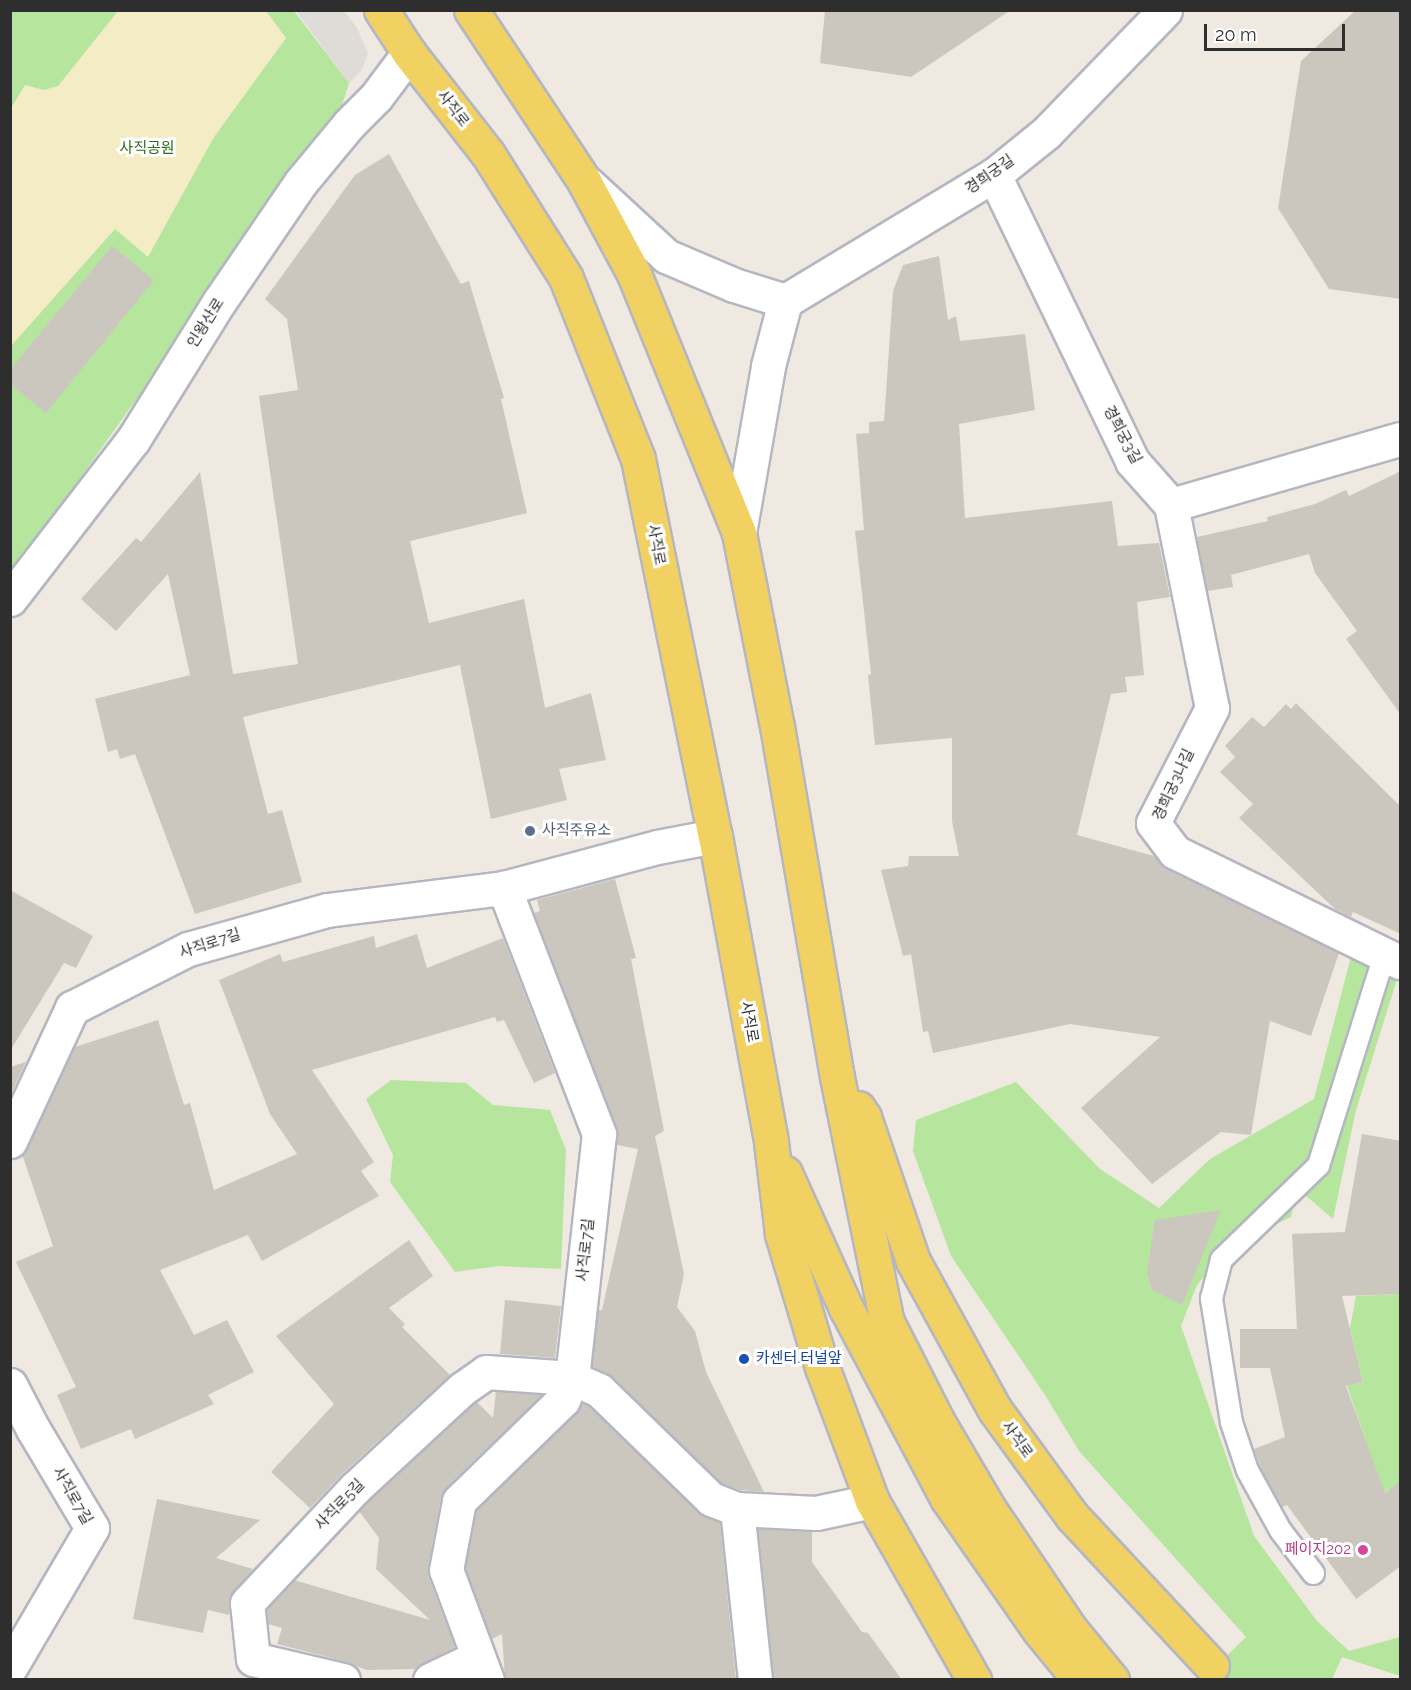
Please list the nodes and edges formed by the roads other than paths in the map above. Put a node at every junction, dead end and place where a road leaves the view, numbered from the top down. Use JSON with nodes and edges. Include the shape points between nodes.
{"nodes":[{"id":1,"x":381,"y":10,"type":"edge"},
{"id":2,"x":471,"y":10,"type":"edge"},
{"id":3,"x":1165,"y":10,"type":"edge"},
{"id":4,"x":409,"y":53,"type":"junction"},
{"id":5,"x":994,"y":175,"type":"junction"},
{"id":6,"x":584,"y":181,"type":"junction"},
{"id":7,"x":785,"y":301,"type":"junction"},
{"id":8,"x":1401,"y":439,"type":"edge"},
{"id":9,"x":1172,"y":505,"type":"junction"},
{"id":10,"x":739,"y":533,"type":"junction"},
{"id":11,"x":10,"y":600,"type":"edge"},
{"id":12,"x":715,"y":836,"type":"junction"},
{"id":13,"x":504,"y":888,"type":"junction"},
{"id":14,"x":1392,"y":959,"type":"edge"},
{"id":15,"x":837,"y":1077,"type":"junction"},
{"id":16,"x":10,"y":1141,"type":"edge"},
{"id":17,"x":771,"y":1142,"type":"junction"},
{"id":18,"x":573,"y":1378,"type":"junction"},
{"id":19,"x":10,"y":1385,"type":"edge"},
{"id":20,"x":872,"y":1501,"type":"junction"},
{"id":21,"x":737,"y":1509,"type":"junction"},
{"id":22,"x":1312,"y":1573,"type":"dead end"},
{"id":23,"x":1212,"y":1666,"type":"dead end"},
{"id":24,"x":10,"y":1668,"type":"edge"},
{"id":25,"x":483,"y":1668,"type":"edge"},
{"id":26,"x":343,"y":1680,"type":"edge"},
{"id":27,"x":430,"y":1680,"type":"edge"},
{"id":28,"x":755,"y":1680,"type":"edge"},
{"id":29,"x":974,"y":1680,"type":"edge"},
{"id":30,"x":1080,"y":1680,"type":"edge"},
{"id":31,"x":1112,"y":1680,"type":"edge"}],
"edges":[{"from":1,"to":4,"type":"main road","name":"사직로"},
{"from":2,"to":6,"type":"main road","name":"사직로"},
{"from":3,"to":5,"type":"street","name":"경희궁길","via":[[1046,133]]},
{"from":4,"to":11,"type":"street","name":"인왕산로","via":[[301,182],[219,302],[133,440]]},
{"from":4,"to":12,"type":"main road","name":"사직로","via":[[488,154],[566,278],[638,459]]},
{"from":5,"to":7,"type":"street","name":"경희궁길"},
{"from":5,"to":9,"type":"street","name":"경희궁3길","via":[[1132,460]]},
{"from":6,"to":7,"type":"street","via":[[666,256],[734,285]]},
{"from":6,"to":10,"type":"main road","name":"사직로","via":[[633,274]]},
{"from":7,"to":10,"type":"street","via":[[768,366]]},
{"from":8,"to":9,"type":"street"},
{"from":9,"to":14,"type":"street","name":"경희궁3나길","via":[[1212,708],[1153,823],[1175,852]]},
{"from":10,"to":15,"type":"main road","name":"사직로","via":[[777,726]]},
{"from":12,"to":13,"type":"street","name":"사직로7길","via":[[657,847]]},
{"from":12,"to":17,"type":"main road","name":"사직로"},
{"from":13,"to":16,"type":"street","name":"사직로7길","via":[[327,910],[188,949],[72,1008]]},
{"from":13,"to":18,"type":"street","name":"사직로7길","via":[[599,1134]]},
{"from":14,"to":22,"type":"lane","via":[[1317,1165],[1221,1259],[1211,1298],[1232,1422],[1247,1470],[1280,1530]]},
{"from":15,"to":23,"type":"main road","name":"사직로","via":[[864,1117],[913,1261],[995,1410],[1072,1516]]},
{"from":15,"to":31,"type":"main road","name":"사직로","via":[[887,1322],[938,1422],[989,1509],[1071,1630]]},
{"from":17,"to":20,"type":"main road","name":"사직로","via":[[782,1234],[822,1367]]},
{"from":17,"to":30,"type":"main road","name":"사직로","via":[[846,1308],[942,1488]]},
{"from":18,"to":21,"type":"street","name":"사직로5길","via":[[599,1390],[711,1499]]},
{"from":18,"to":25,"type":"street","via":[[562,1400],[459,1501],[446,1570]]},
{"from":18,"to":26,"type":"street","name":"사직로5길","via":[[486,1372],[462,1389],[355,1488],[247,1603],[253,1659]]},
{"from":19,"to":24,"type":"street","name":"사직로7길","via":[[92,1528]]},
{"from":20,"to":21,"type":"street","name":"사직로5길","via":[[816,1513]]},
{"from":20,"to":29,"type":"main road","name":"사직로"},
{"from":21,"to":28,"type":"street"},
{"from":25,"to":27,"type":"street"}]}
